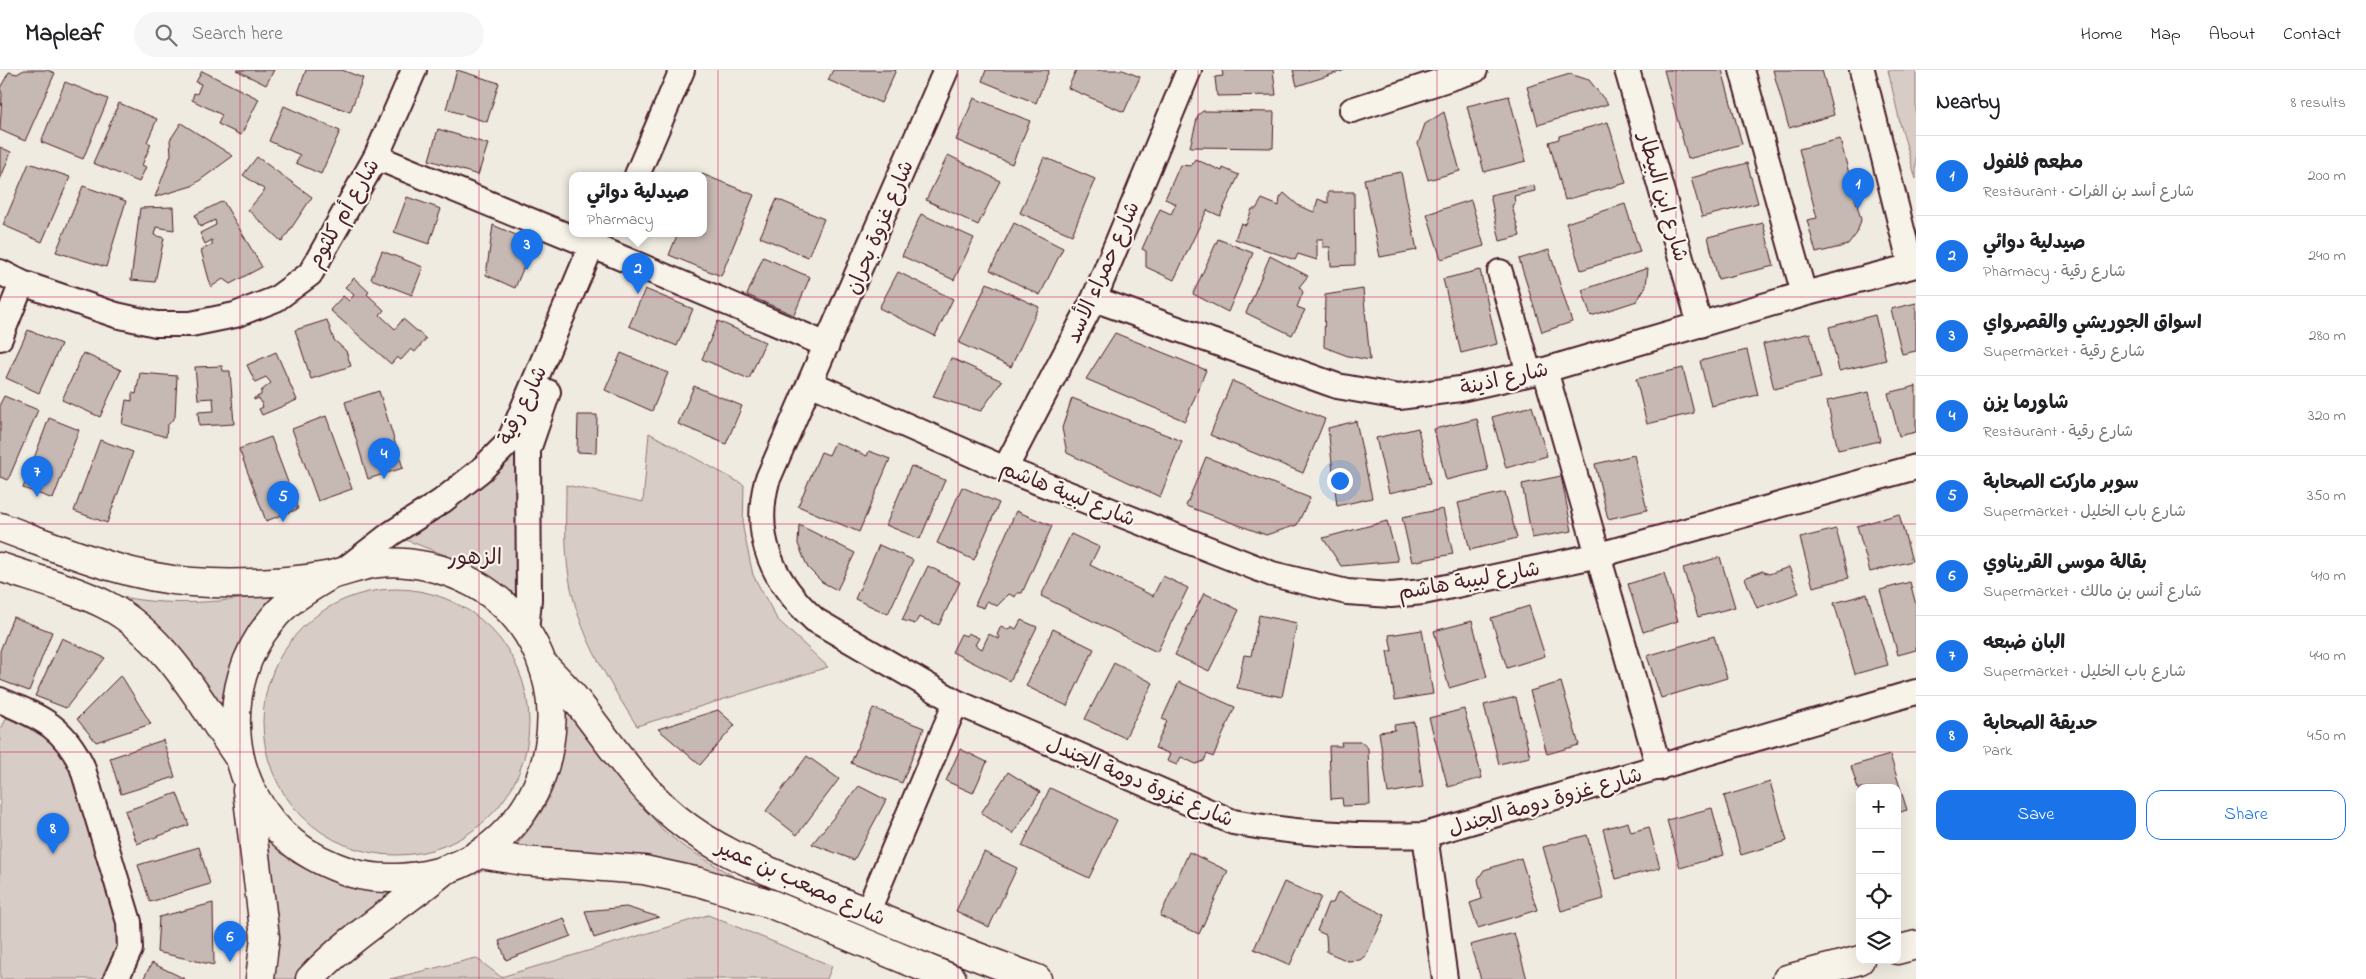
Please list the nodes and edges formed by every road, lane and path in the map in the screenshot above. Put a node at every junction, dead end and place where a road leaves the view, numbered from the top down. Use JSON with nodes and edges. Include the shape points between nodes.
{"nodes":[{"id":1,"x":414,"y":70,"type":"edge"},
{"id":2,"x":666,"y":70,"type":"edge"},
{"id":3,"x":682,"y":70,"type":"edge"},
{"id":4,"x":946,"y":70,"type":"edge"},
{"id":5,"x":1189,"y":70,"type":"edge"},
{"id":6,"x":1627,"y":70,"type":"edge"},
{"id":7,"x":1742,"y":70,"type":"edge"},
{"id":8,"x":1862,"y":70,"type":"edge"},
{"id":9,"x":1460,"y":72,"type":"edge"},
{"id":10,"x":1352,"y":110,"type":"dead end"},
{"id":11,"x":376,"y":157,"type":"junction"},
{"id":12,"x":623,"y":172,"type":"edge"},
{"id":13,"x":638,"y":172,"type":"edge"},
{"id":14,"x":569,"y":229,"type":"edge"},
{"id":15,"x":602,"y":241,"type":"edge"},
{"id":16,"x":1914,"y":265,"type":"edge"},
{"id":17,"x":0,"y":272,"type":"edge"},
{"id":18,"x":1500,"y":272,"type":"dead end"},
{"id":19,"x":22,"y":283,"type":"junction"},
{"id":20,"x":1804,"y":294,"type":"junction"},
{"id":21,"x":1094,"y":299,"type":"junction"},
{"id":22,"x":1700,"y":325,"type":"junction"},
{"id":23,"x":0,"y":338,"type":"edge"},
{"id":24,"x":827,"y":345,"type":"junction"},
{"id":25,"x":1537,"y":372,"type":"junction"},
{"id":26,"x":810,"y":383,"type":"junction"},
{"id":27,"x":1916,"y":467,"type":"edge"},
{"id":28,"x":1005,"y":469,"type":"junction"},
{"id":29,"x":0,"y":527,"type":"edge"},
{"id":30,"x":1599,"y":555,"type":"junction"},
{"id":31,"x":0,"y":567,"type":"edge"},
{"id":32,"x":336,"y":573,"type":"junction"},
{"id":33,"x":526,"y":632,"type":"junction"},
{"id":34,"x":542,"y":664,"type":"junction"},
{"id":35,"x":1916,"y":692,"type":"edge"},
{"id":36,"x":0,"y":700,"type":"edge"},
{"id":37,"x":956,"y":702,"type":"junction"},
{"id":38,"x":242,"y":768,"type":"junction"},
{"id":39,"x":1659,"y":768,"type":"junction"},
{"id":40,"x":1425,"y":835,"type":"junction"},
{"id":41,"x":480,"y":854,"type":"junction"},
{"id":42,"x":442,"y":872,"type":"junction"},
{"id":43,"x":867,"y":913,"type":"junction"},
{"id":44,"x":1916,"y":945,"type":"edge"},
{"id":45,"x":1901,"y":949,"type":"edge"},
{"id":46,"x":1856,"y":961,"type":"edge"},
{"id":47,"x":1442,"y":978,"type":"edge"},
{"id":48,"x":116,"y":979,"type":"edge"},
{"id":49,"x":260,"y":979,"type":"edge"},
{"id":50,"x":310,"y":979,"type":"edge"},
{"id":51,"x":952,"y":979,"type":"edge"},
{"id":52,"x":1037,"y":979,"type":"edge"},
{"id":53,"x":1787,"y":979,"type":"edge"}],
"edges":[{"from":1,"to":11,"type":"street","name":"شارع أم كلثوم"},
{"from":2,"to":12,"type":"street"},
{"from":3,"to":13,"type":"street"},
{"from":4,"to":24,"type":"street","name":"شارع غزوة بحران"},
{"from":5,"to":21,"type":"street","name":"شارع حمراء الأسد"},
{"from":6,"to":22,"type":"street","name":"شارع ابن البيطار"},
{"from":7,"to":20,"type":"street"},
{"from":8,"to":16,"type":"street"},
{"from":9,"to":10,"type":"street"},
{"from":11,"to":14,"type":"street"},
{"from":11,"to":19,"type":"street","name":"شارع أم كلثوم","via":[[310,274],[276,299],[235,315],[191,324],[156,324],[116,315]]},
{"from":15,"to":24,"type":"street"},
{"from":15,"to":32,"type":"street","name":"شارع رقية","via":[[509,442],[450,495]]},
{"from":15,"to":33,"type":"street","name":"شارع رقية","via":[[528,450],[529,599]]},
{"from":16,"to":20,"type":"street","name":"شارع اذينة"},
{"from":17,"to":19,"type":"street","name":"شارع أم كلثوم"},
{"from":18,"to":25,"type":"street"},
{"from":19,"to":23,"type":"street"},
{"from":20,"to":22,"type":"street","name":"شارع اذينة"},
{"from":21,"to":25,"type":"street","name":"شارع اذينة","via":[[1337,386],[1374,394],[1423,395]]},
{"from":21,"to":28,"type":"street","name":"شارع حمراء الأسد"},
{"from":22,"to":25,"type":"street","name":"شارع اذينة"},
{"from":24,"to":26,"type":"street","name":"شارع غزوة بحران"},
{"from":25,"to":30,"type":"street"},
{"from":26,"to":28,"type":"street","name":"شارع لبيبة هاشم"},
{"from":26,"to":37,"type":"street","name":"شارع غزوة دومة الجندل","via":[[767,481],[762,500],[762,526],[775,572],[796,603],[815,620]]},
{"from":27,"to":30,"type":"street","name":"شارع لبيبة هاشم"},
{"from":28,"to":30,"type":"street","name":"شارع لبيبة هاشم","via":[[1272,574],[1346,592],[1391,595],[1423,592]]},
{"from":29,"to":32,"type":"main road","via":[[103,565],[192,582],[246,582]]},
{"from":30,"to":39,"type":"street"},
{"from":31,"to":38,"type":"main road","via":[[108,606],[133,623],[172,663]]},
{"from":32,"to":33,"type":"main road","via":[[377,563],[411,563],[445,570],[476,585],[503,606]]},
{"from":32,"to":38,"type":"main road","via":[[297,595],[271,620],[251,650],[239,684],[235,721]]},
{"from":33,"to":34,"type":"main road"},
{"from":34,"to":41,"type":"main road","via":[[552,704],[551,746],[539,785],[515,824]]},
{"from":34,"to":43,"type":"main road","name":"شارع مصعب بن عمير","via":[[575,697],[645,788],[676,818],[710,843],[743,860]]},
{"from":35,"to":39,"type":"street","name":"شارع غزوة دومة الجندل"},
{"from":36,"to":48,"type":"street","via":[[38,717],[57,730],[73,746],[82,766],[129,922],[130,949]]},
{"from":37,"to":40,"type":"street","name":"شارع غزوة دومة الجندل","via":[[1233,822],[1330,834]]},
{"from":37,"to":43,"type":"street"},
{"from":38,"to":42,"type":"main road","via":[[265,813],[292,842],[326,864],[364,876],[403,879]]},
{"from":38,"to":49,"type":"main road","via":[[265,937]]},
{"from":39,"to":40,"type":"street","name":"شارع غزوة دومة الجندل"},
{"from":40,"to":47,"type":"street"},
{"from":41,"to":42,"type":"main road"},
{"from":41,"to":51,"type":"main road","via":[[523,861],[644,870],[699,882],[771,904]]},
{"from":42,"to":50,"type":"main road","via":[[346,946]]},
{"from":43,"to":52,"type":"main road","name":"شارع مصعب بن عمير"},
{"from":44,"to":45,"type":"main road"},
{"from":46,"to":53,"type":"main road"}]}
